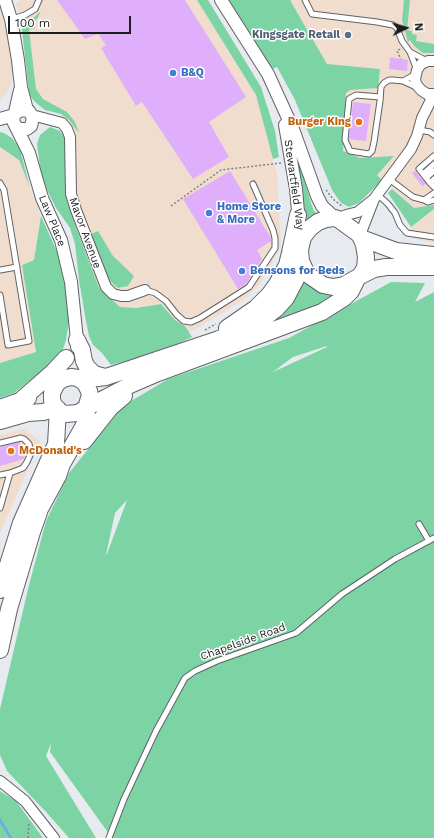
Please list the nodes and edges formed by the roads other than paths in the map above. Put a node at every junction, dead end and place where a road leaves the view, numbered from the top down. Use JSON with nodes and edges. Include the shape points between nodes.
{"nodes":[{"id":1,"x":5,"y":0,"type":"edge"},
{"id":2,"x":39,"y":0,"type":"edge"},
{"id":3,"x":221,"y":0,"type":"edge"},
{"id":4,"x":304,"y":0,"type":"edge"},
{"id":5,"x":11,"y":19,"type":"junction"},
{"id":6,"x":410,"y":52,"type":"junction"},
{"id":7,"x":431,"y":61,"type":"edge"},
{"id":8,"x":416,"y":72,"type":"junction"},
{"id":9,"x":403,"y":81,"type":"junction"},
{"id":10,"x":421,"y":90,"type":"junction"},
{"id":11,"x":434,"y":94,"type":"edge"},
{"id":12,"x":380,"y":98,"type":"junction"},
{"id":13,"x":283,"y":106,"type":"junction"},
{"id":14,"x":422,"y":118,"type":"junction"},
{"id":15,"x":23,"y":119,"type":"junction"},
{"id":16,"x":0,"y":120,"type":"edge"},
{"id":17,"x":419,"y":130,"type":"junction"},
{"id":18,"x":434,"y":135,"type":"edge"},
{"id":19,"x":434,"y":156,"type":"edge"},
{"id":20,"x":434,"y":164,"type":"edge"},
{"id":21,"x":434,"y":171,"type":"edge"},
{"id":22,"x":428,"y":178,"type":"edge"},
{"id":23,"x":390,"y":179,"type":"junction"},
{"id":24,"x":0,"y":183,"type":"edge"},
{"id":25,"x":253,"y":184,"type":"dead end"},
{"id":26,"x":434,"y":187,"type":"edge"},
{"id":27,"x":434,"y":193,"type":"edge"},
{"id":28,"x":376,"y":196,"type":"junction"},
{"id":29,"x":424,"y":200,"type":"junction"},
{"id":30,"x":434,"y":200,"type":"edge"},
{"id":31,"x":298,"y":215,"type":"junction"},
{"id":32,"x":340,"y":215,"type":"junction"},
{"id":33,"x":360,"y":236,"type":"junction"},
{"id":34,"x":434,"y":237,"type":"edge"},
{"id":35,"x":302,"y":241,"type":"junction"},
{"id":36,"x":301,"y":261,"type":"junction"},
{"id":37,"x":432,"y":261,"type":"edge"},
{"id":38,"x":17,"y":267,"type":"junction"},
{"id":39,"x":0,"y":270,"type":"edge"},
{"id":40,"x":359,"y":278,"type":"junction"},
{"id":41,"x":145,"y":290,"type":"joint"},
{"id":42,"x":0,"y":295,"type":"edge"},
{"id":43,"x":74,"y":314,"type":"junction"},
{"id":44,"x":260,"y":329,"type":"junction"},
{"id":45,"x":204,"y":337,"type":"junction"},
{"id":46,"x":77,"y":340,"type":"junction"},
{"id":47,"x":66,"y":358,"type":"junction"},
{"id":48,"x":153,"y":371,"type":"junction"},
{"id":49,"x":106,"y":377,"type":"junction"},
{"id":50,"x":82,"y":380,"type":"junction"},
{"id":51,"x":57,"y":383,"type":"junction"},
{"id":52,"x":20,"y":401,"type":"junction"},
{"id":53,"x":0,"y":408,"type":"edge"},
{"id":54,"x":86,"y":408,"type":"junction"},
{"id":55,"x":57,"y":409,"type":"junction"},
{"id":56,"x":0,"y":421,"type":"edge"},
{"id":57,"x":0,"y":443,"type":"edge"},
{"id":58,"x":10,"y":473,"type":"junction"},
{"id":59,"x":0,"y":476,"type":"edge"},
{"id":60,"x":58,"y":476,"type":"junction"},
{"id":61,"x":6,"y":489,"type":"junction"},
{"id":62,"x":0,"y":490,"type":"edge"},
{"id":63,"x":0,"y":508,"type":"edge"},
{"id":64,"x":419,"y":524,"type":"dead end"},
{"id":65,"x":431,"y":539,"type":"edge"},
{"id":66,"x":4,"y":568,"type":"edge"},
{"id":67,"x":0,"y":590,"type":"edge"},
{"id":68,"x":0,"y":650,"type":"edge"},
{"id":69,"x":0,"y":781,"type":"edge"},
{"id":70,"x":54,"y":838,"type":"edge"},
{"id":71,"x":109,"y":838,"type":"edge"}],
"edges":[{"from":1,"to":5,"type":"street","name":"Law Place"},
{"from":2,"to":5,"type":"lane","via":[[35,9]]},
{"from":3,"to":13,"type":"street","name":"Stewartfield Way","via":[[268,74]]},
{"from":4,"to":6,"type":"lane","via":[[312,14],[393,25]]},
{"from":5,"to":15,"type":"street","name":"Law Place","via":[[18,60]]},
{"from":6,"to":7,"type":"lane"},
{"from":6,"to":8,"type":"lane"},
{"from":7,"to":8,"type":"street","via":[[422,64]]},
{"from":8,"to":9,"type":"lane"},
{"from":8,"to":10,"type":"street","via":[[415,79]]},
{"from":9,"to":10,"type":"lane"},
{"from":9,"to":12,"type":"lane","via":[[389,80],[384,83],[380,88]]},
{"from":10,"to":11,"type":"street","via":[[427,94]]},
{"from":10,"to":14,"type":"street"},
{"from":11,"to":14,"type":"street"},
{"from":12,"to":12,"type":"lane","via":[[372,151],[369,154],[350,151],[345,140],[349,100],[356,95]]},
{"from":13,"to":31,"type":"street","name":"Stewartfield Way"},
{"from":13,"to":32,"type":"street","name":"Stewartfield Way","via":[[322,206]]},
{"from":14,"to":17,"type":"street"},
{"from":15,"to":16,"type":"street","name":"Mavor Avenue"},
{"from":15,"to":41,"type":"street","name":"Mavor Avenue","via":[[52,120],[62,123],[67,129],[70,138],[71,194],[106,287],[113,294],[121,296]]},
{"from":15,"to":43,"type":"street","name":"Law Place","via":[[29,153],[42,198],[61,240]]},
{"from":17,"to":18,"type":"lane"},
{"from":17,"to":23,"type":"street","via":[[411,149]]},
{"from":19,"to":22,"type":"lane","via":[[419,169]]},
{"from":20,"to":22,"type":"lane"},
{"from":21,"to":22,"type":"lane"},
{"from":22,"to":26,"type":"lane"},
{"from":23,"to":28,"type":"street"},
{"from":23,"to":29,"type":"lane","via":[[413,197]]},
{"from":24,"to":38,"type":"lane","via":[[4,190]]},
{"from":25,"to":41,"type":"lane","via":[[276,238],[275,248],[249,287],[191,322],[184,322],[166,301]]},
{"from":27,"to":29,"type":"lane"},
{"from":28,"to":32,"type":"street","via":[[358,212]]},
{"from":28,"to":33,"type":"street"},
{"from":28,"to":34,"type":"lane","via":[[388,204],[407,233]]},
{"from":29,"to":30,"type":"lane"},
{"from":31,"to":35,"type":"street","name":"Stewartfield Way"},
{"from":31,"to":45,"type":"main road","via":[[290,253],[273,291],[256,308],[233,324],[212,336]]},
{"from":32,"to":33,"type":"main road"},
{"from":32,"to":35,"type":"main road","via":[[314,225]]},
{"from":33,"to":37,"type":"main road","via":[[396,251]]},
{"from":33,"to":40,"type":"main road","via":[[366,257],[365,268]]},
{"from":35,"to":36,"type":"main road"},
{"from":36,"to":40,"type":"main road","via":[[306,272],[323,285],[341,286]]},
{"from":36,"to":44,"type":"main road","via":[[296,279],[286,298]]},
{"from":37,"to":40,"type":"main road","via":[[374,269]]},
{"from":38,"to":39,"type":"lane"},
{"from":38,"to":42,"type":"lane","via":[[29,341],[8,344]]},
{"from":40,"to":44,"type":"main road","via":[[351,291],[322,312]]},
{"from":43,"to":46,"type":"street","name":"Law Place"},
{"from":43,"to":47,"type":"street","name":"Law Place","via":[[71,343]]},
{"from":44,"to":45,"type":"main road"},
{"from":44,"to":48,"type":"main road"},
{"from":45,"to":48,"type":"main road"},
{"from":46,"to":49,"type":"main road","via":[[87,368],[94,374]]},
{"from":46,"to":50,"type":"street","name":"Law Place","via":[[76,350]]},
{"from":47,"to":51,"type":"street","name":"Law Place"},
{"from":47,"to":52,"type":"main road"},
{"from":48,"to":49,"type":"main road"},
{"from":48,"to":54,"type":"main road"},
{"from":48,"to":60,"type":"main road","via":[[136,389],[120,398],[110,408]]},
{"from":49,"to":50,"type":"main road"},
{"from":50,"to":51,"type":"main road","via":[[67,377]]},
{"from":50,"to":54,"type":"main road","via":[[90,395]]},
{"from":51,"to":52,"type":"main road"},
{"from":51,"to":55,"type":"main road","via":[[52,394]]},
{"from":52,"to":53,"type":"main road"},
{"from":54,"to":55,"type":"main road","via":[[72,415]]},
{"from":54,"to":60,"type":"main road","via":[[86,422]]},
{"from":55,"to":56,"type":"main road","via":[[28,413]]},
{"from":55,"to":66,"type":"main road","via":[[56,444],[26,510]]},
{"from":57,"to":58,"type":"lane","via":[[21,438],[29,444],[31,453],[27,462],[23,468]]},
{"from":58,"to":59,"type":"lane"},
{"from":58,"to":61,"type":"lane"},
{"from":60,"to":68,"type":"main road","via":[[40,510],[32,532],[9,609]]},
{"from":61,"to":62,"type":"lane"},
{"from":61,"to":63,"type":"lane"},
{"from":64,"to":65,"type":"lane"},
{"from":65,"to":71,"type":"lane","name":"Chapelside Road","via":[[342,594],[296,633],[216,661],[185,678],[156,731]]},
{"from":66,"to":67,"type":"main road"},
{"from":69,"to":70,"type":"street","via":[[25,801]]}]}
